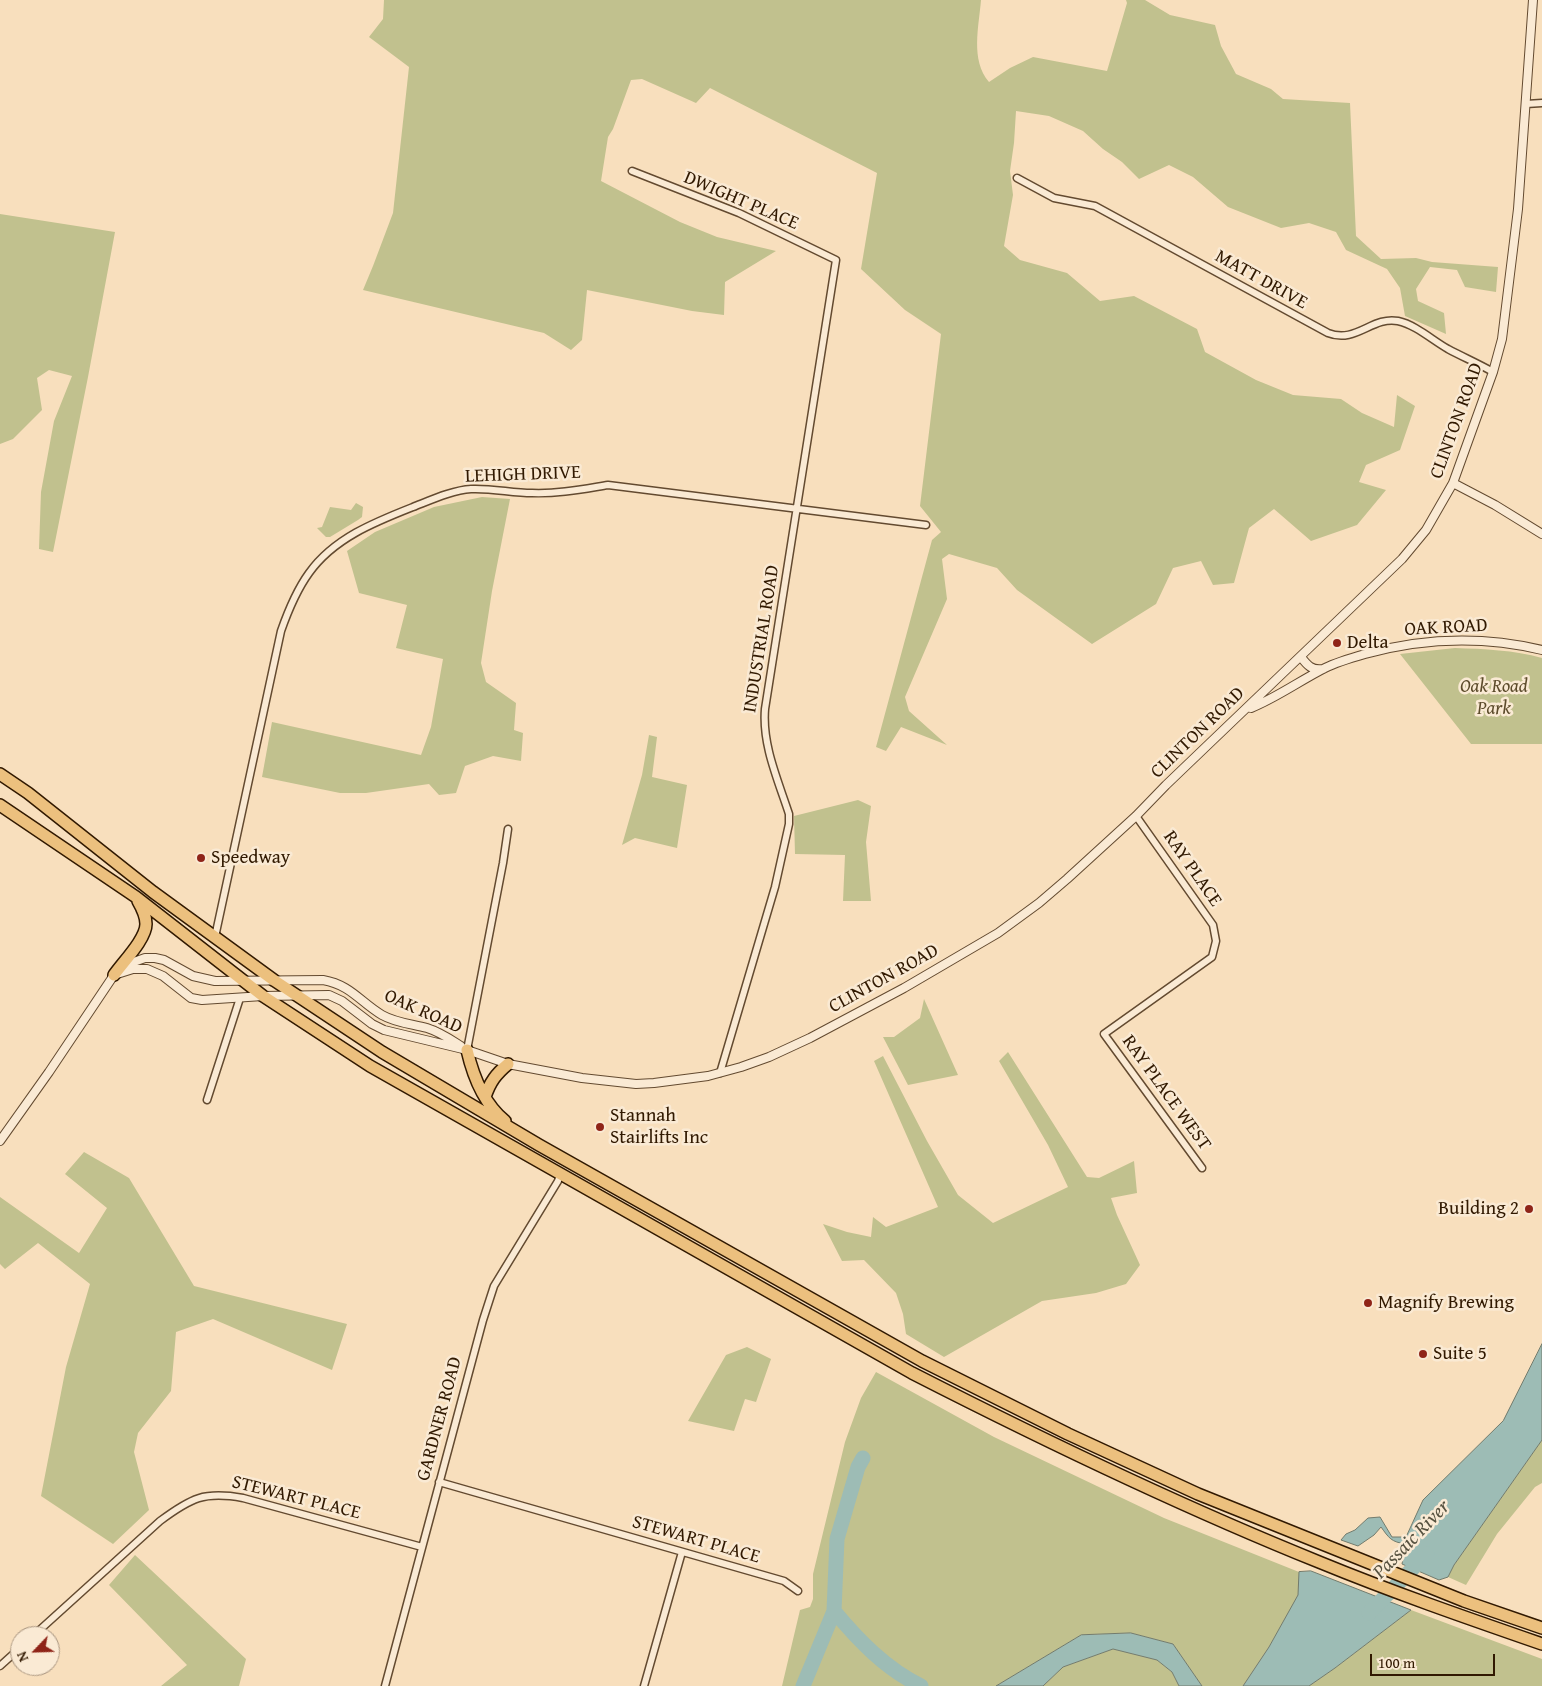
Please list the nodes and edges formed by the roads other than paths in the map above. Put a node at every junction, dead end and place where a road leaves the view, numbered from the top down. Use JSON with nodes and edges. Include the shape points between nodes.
{"nodes":[{"id":1,"x":1533,"y":0,"type":"edge"},
{"id":2,"x":1542,"y":103,"type":"edge"},
{"id":3,"x":1526,"y":104,"type":"junction"},
{"id":4,"x":632,"y":171,"type":"dead end"},
{"id":5,"x":1017,"y":178,"type":"dead end"},
{"id":6,"x":836,"y":260,"type":"joint"},
{"id":7,"x":1494,"y":372,"type":"junction"},
{"id":8,"x":1453,"y":483,"type":"junction"},
{"id":9,"x":797,"y":509,"type":"junction"},
{"id":10,"x":926,"y":525,"type":"dead end"},
{"id":11,"x":1542,"y":534,"type":"edge"},
{"id":12,"x":1542,"y":650,"type":"edge"},
{"id":13,"x":1301,"y":657,"type":"junction"},
{"id":14,"x":1325,"y":668,"type":"junction"},
{"id":15,"x":1247,"y":709,"type":"junction"},
{"id":16,"x":0,"y":774,"type":"edge"},
{"id":17,"x":0,"y":805,"type":"edge"},
{"id":18,"x":1136,"y":816,"type":"junction"},
{"id":19,"x":508,"y":828,"type":"dead end"},
{"id":20,"x":136,"y":897,"type":"junction"},
{"id":21,"x":214,"y":937,"type":"junction"},
{"id":22,"x":1216,"y":941,"type":"joint"},
{"id":23,"x":114,"y":975,"type":"junction"},
{"id":24,"x":245,"y":981,"type":"junction"},
{"id":25,"x":275,"y":981,"type":"junction"},
{"id":26,"x":263,"y":996,"type":"junction"},
{"id":27,"x":298,"y":996,"type":"junction"},
{"id":28,"x":240,"y":998,"type":"junction"},
{"id":29,"x":467,"y":1050,"type":"junction"},
{"id":30,"x":508,"y":1064,"type":"junction"},
{"id":31,"x":720,"y":1073,"type":"junction"},
{"id":32,"x":485,"y":1098,"type":"junction"},
{"id":33,"x":206,"y":1100,"type":"dead end"},
{"id":34,"x":0,"y":1141,"type":"edge"},
{"id":35,"x":539,"y":1145,"type":"junction"},
{"id":36,"x":1202,"y":1168,"type":"dead end"},
{"id":37,"x":560,"y":1174,"type":"junction"},
{"id":38,"x":439,"y":1482,"type":"junction"},
{"id":39,"x":422,"y":1547,"type":"junction"},
{"id":40,"x":682,"y":1552,"type":"junction"},
{"id":41,"x":798,"y":1591,"type":"dead end"},
{"id":42,"x":44,"y":1626,"type":"edge"},
{"id":43,"x":1542,"y":1628,"type":"edge"},
{"id":44,"x":1542,"y":1644,"type":"edge"},
{"id":45,"x":10,"y":1657,"type":"edge"},
{"id":46,"x":0,"y":1666,"type":"edge"},
{"id":47,"x":385,"y":1686,"type":"edge"},
{"id":48,"x":644,"y":1686,"type":"edge"}],
"edges":[{"from":1,"to":3,"type":"street","name":"CLINTON ROAD"},
{"from":2,"to":3,"type":"street"},
{"from":3,"to":7,"type":"street","name":"CLINTON ROAD","via":[[1513,260]]},
{"from":4,"to":6,"type":"street","name":"DWIGHT PLACE","via":[[739,213]]},
{"from":5,"to":7,"type":"street","name":"MATT DRIVE","via":[[1054,198],[1094,206],[1328,333],[1351,336],[1380,323],[1397,321]]},
{"from":6,"to":9,"type":"street","name":"INDUSTRIAL ROAD"},
{"from":7,"to":8,"type":"street","name":"CLINTON ROAD"},
{"from":8,"to":11,"type":"street"},
{"from":8,"to":13,"type":"street","name":"CLINTON ROAD","via":[[1416,544]]},
{"from":9,"to":10,"type":"street","name":"LEHIGH DRIVE"},
{"from":9,"to":21,"type":"street","name":"LEHIGH DRIVE","via":[[608,485],[532,493],[470,489],[423,503],[355,532],[309,573],[290,604],[281,631]]},
{"from":9,"to":31,"type":"street","name":"INDUSTRIAL ROAD","via":[[764,724],[789,824],[775,887]]},
{"from":12,"to":14,"type":"street","name":"OAK ROAD","via":[[1482,640],[1432,641],[1378,651]]},
{"from":13,"to":14,"type":"street","via":[[1313,669]]},
{"from":13,"to":15,"type":"street","name":"CLINTON ROAD"},
{"from":14,"to":15,"type":"street","name":"OAK ROAD"},
{"from":15,"to":18,"type":"street","name":"CLINTON ROAD"},
{"from":16,"to":21,"type":"highway"},
{"from":17,"to":20,"type":"highway"},
{"from":18,"to":22,"type":"street","name":"RAY PLACE","via":[[1213,925]]},
{"from":18,"to":31,"type":"street","name":"CLINTON ROAD","via":[[1039,903],[998,932],[904,988],[810,1038],[769,1057]]},
{"from":19,"to":29,"type":"street"},
{"from":20,"to":23,"type":"highway","via":[[144,912],[145,933]]},
{"from":20,"to":24,"type":"highway"},
{"from":21,"to":25,"type":"highway"},
{"from":22,"to":36,"type":"street","name":"RAY PLACE WEST","via":[[1212,957],[1104,1034]]},
{"from":23,"to":24,"type":"street","name":"OAK ROAD","via":[[131,963],[155,958],[204,979]]},
{"from":23,"to":28,"type":"street","name":"OAK ROAD","via":[[133,969],[147,969],[163,976],[191,998]]},
{"from":23,"to":34,"type":"street"},
{"from":24,"to":25,"type":"street","name":"OAK ROAD"},
{"from":24,"to":26,"type":"highway"},
{"from":25,"to":27,"type":"highway"},
{"from":25,"to":29,"type":"street","name":"OAK ROAD","via":[[334,982],[345,986],[382,1015],[428,1028]]},
{"from":26,"to":27,"type":"street","name":"OAK ROAD"},
{"from":26,"to":28,"type":"street","name":"OAK ROAD"},
{"from":26,"to":37,"type":"highway","via":[[370,1066]]},
{"from":27,"to":29,"type":"street","name":"OAK ROAD","via":[[329,996],[342,1001],[384,1030]]},
{"from":27,"to":35,"type":"highway","via":[[382,1052]]},
{"from":28,"to":33,"type":"street"},
{"from":29,"to":30,"type":"street","name":"CLINTON ROAD"},
{"from":29,"to":32,"type":"highway","via":[[472,1071]]},
{"from":30,"to":31,"type":"street","name":"CLINTON ROAD","via":[[636,1084]]},
{"from":30,"to":32,"type":"highway","via":[[489,1083]]},
{"from":32,"to":35,"type":"highway","via":[[502,1118]]},
{"from":35,"to":43,"type":"highway","via":[[922,1361],[1068,1434],[1198,1494],[1333,1550]]},
{"from":37,"to":38,"type":"street","name":"GARDNER ROAD","via":[[494,1286]]},
{"from":37,"to":44,"type":"highway","via":[[937,1386],[1006,1421],[1177,1502],[1319,1562]]},
{"from":38,"to":39,"type":"street","name":"GARDNER ROAD"},
{"from":38,"to":40,"type":"street","name":"STEWART PLACE"},
{"from":39,"to":42,"type":"street","name":"STEWART PLACE","via":[[243,1498],[221,1494],[204,1496],[160,1521]]},
{"from":39,"to":47,"type":"street","name":"GARDNER ROAD"},
{"from":40,"to":41,"type":"street","name":"STEWART PLACE","via":[[784,1581]]},
{"from":40,"to":48,"type":"street"},
{"from":45,"to":46,"type":"street"}]}
